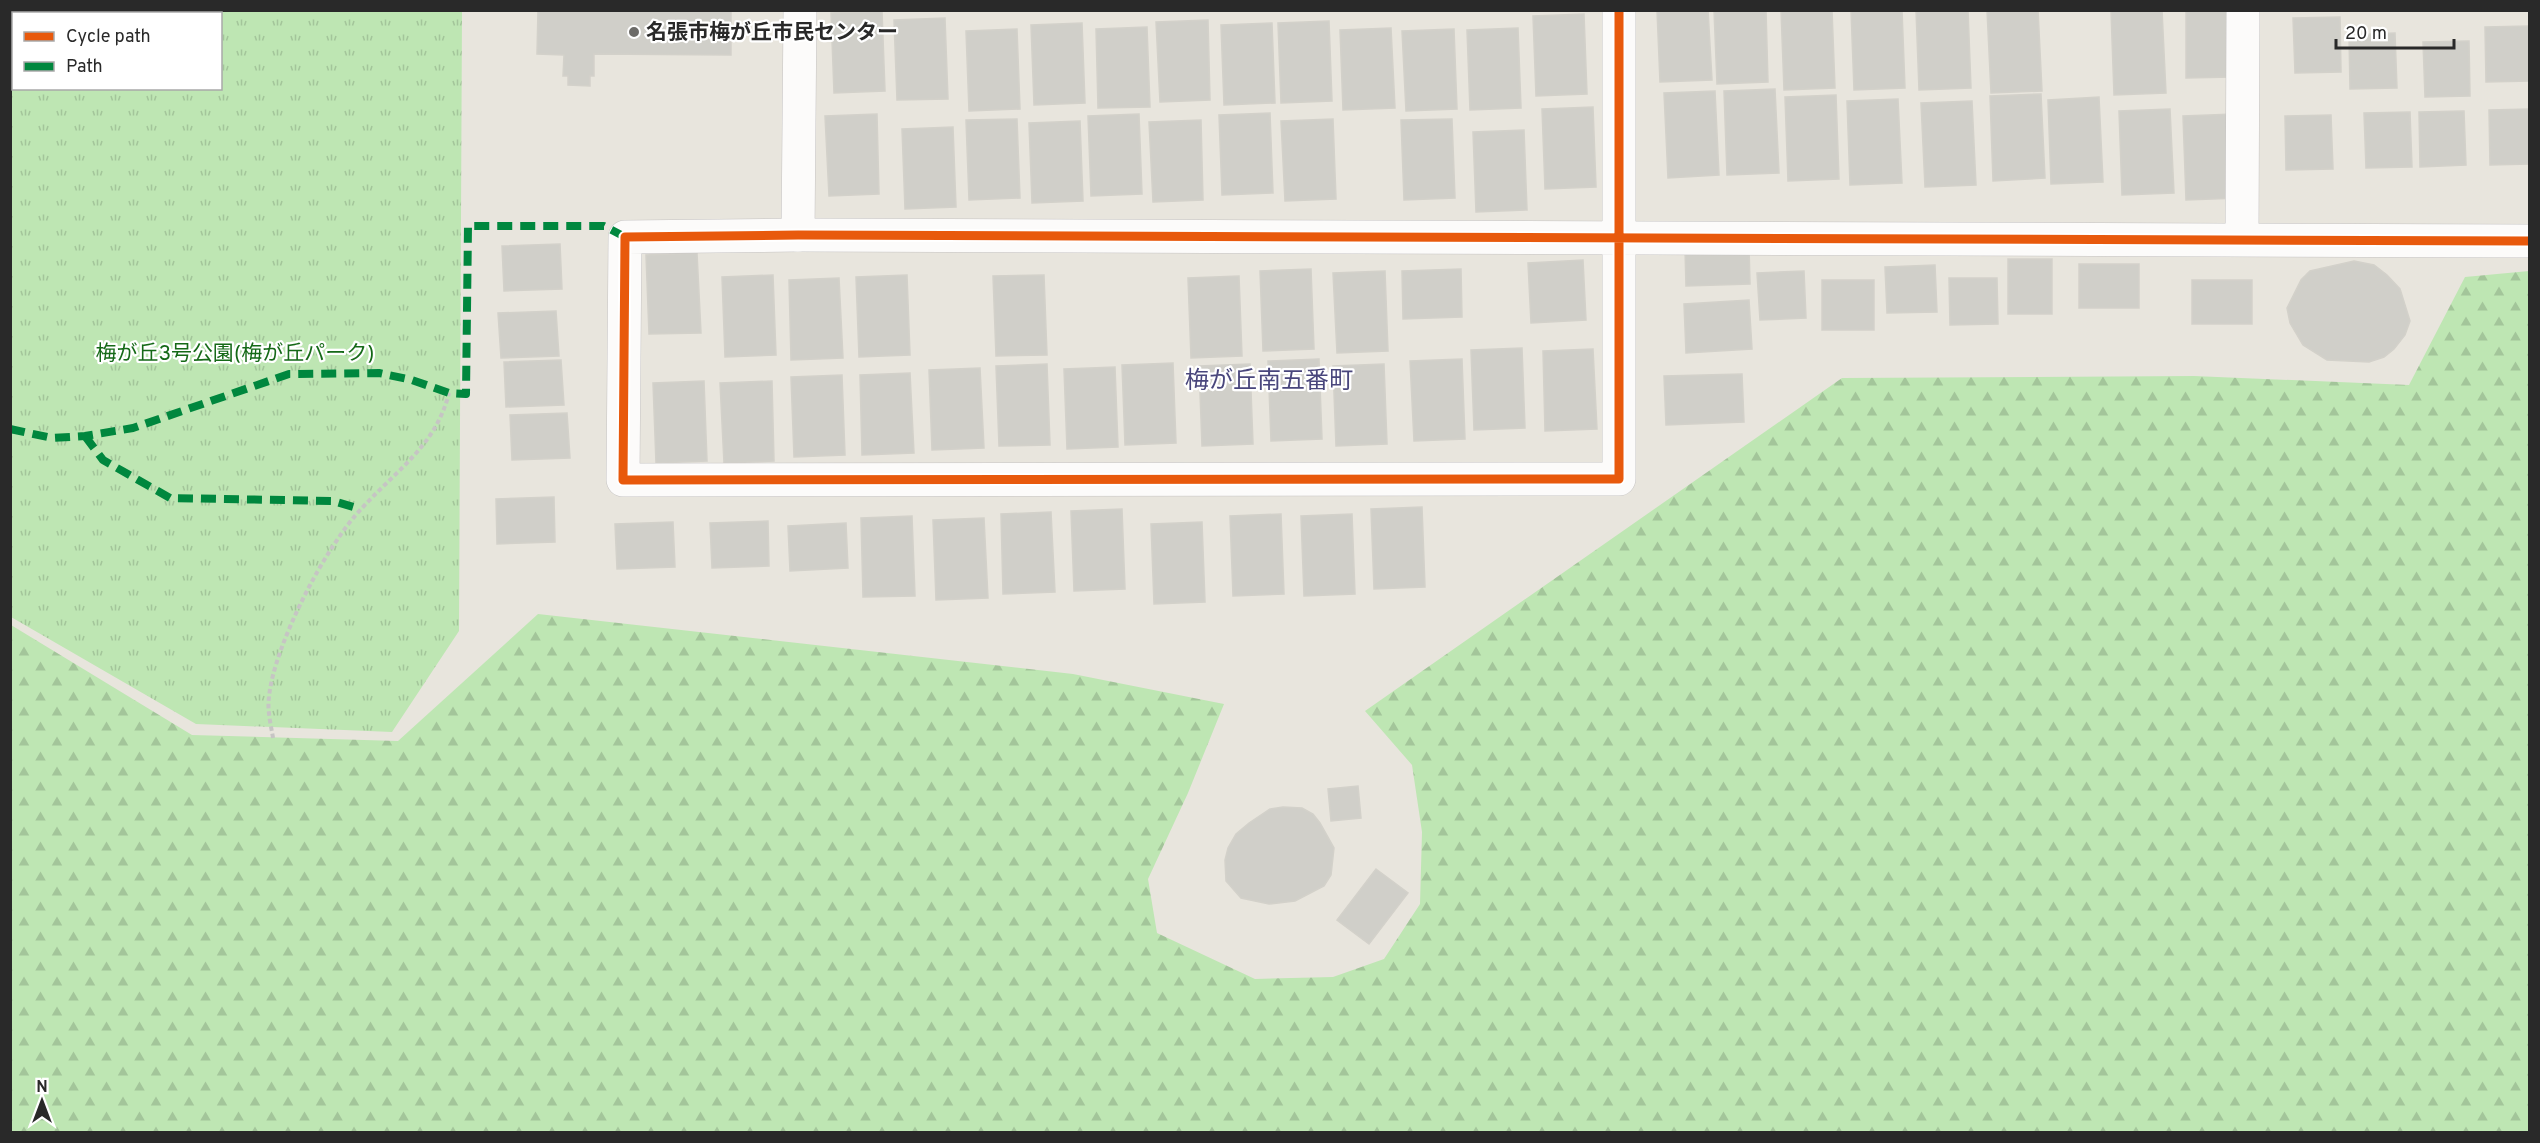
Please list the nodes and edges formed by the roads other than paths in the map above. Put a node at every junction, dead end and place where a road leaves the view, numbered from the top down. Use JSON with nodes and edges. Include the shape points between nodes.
{"nodes":[{"id":1,"x":800,"y":10,"type":"edge"},
{"id":2,"x":1619,"y":10,"type":"edge"},
{"id":3,"x":2242,"y":10,"type":"edge"},
{"id":4,"x":798,"y":235,"type":"junction"},
{"id":5,"x":1618,"y":238,"type":"junction"},
{"id":6,"x":2242,"y":240,"type":"junction"},
{"id":7,"x":2529,"y":241,"type":"edge"}],
"edges":[{"from":1,"to":4,"type":"street"},
{"from":2,"to":5,"type":"street"},
{"from":3,"to":6,"type":"street"},
{"from":4,"to":5,"type":"street"},
{"from":4,"to":5,"type":"street","via":[[625,237],[622,480],[1619,479]]},
{"from":5,"to":6,"type":"street"},
{"from":6,"to":7,"type":"street"}]}
